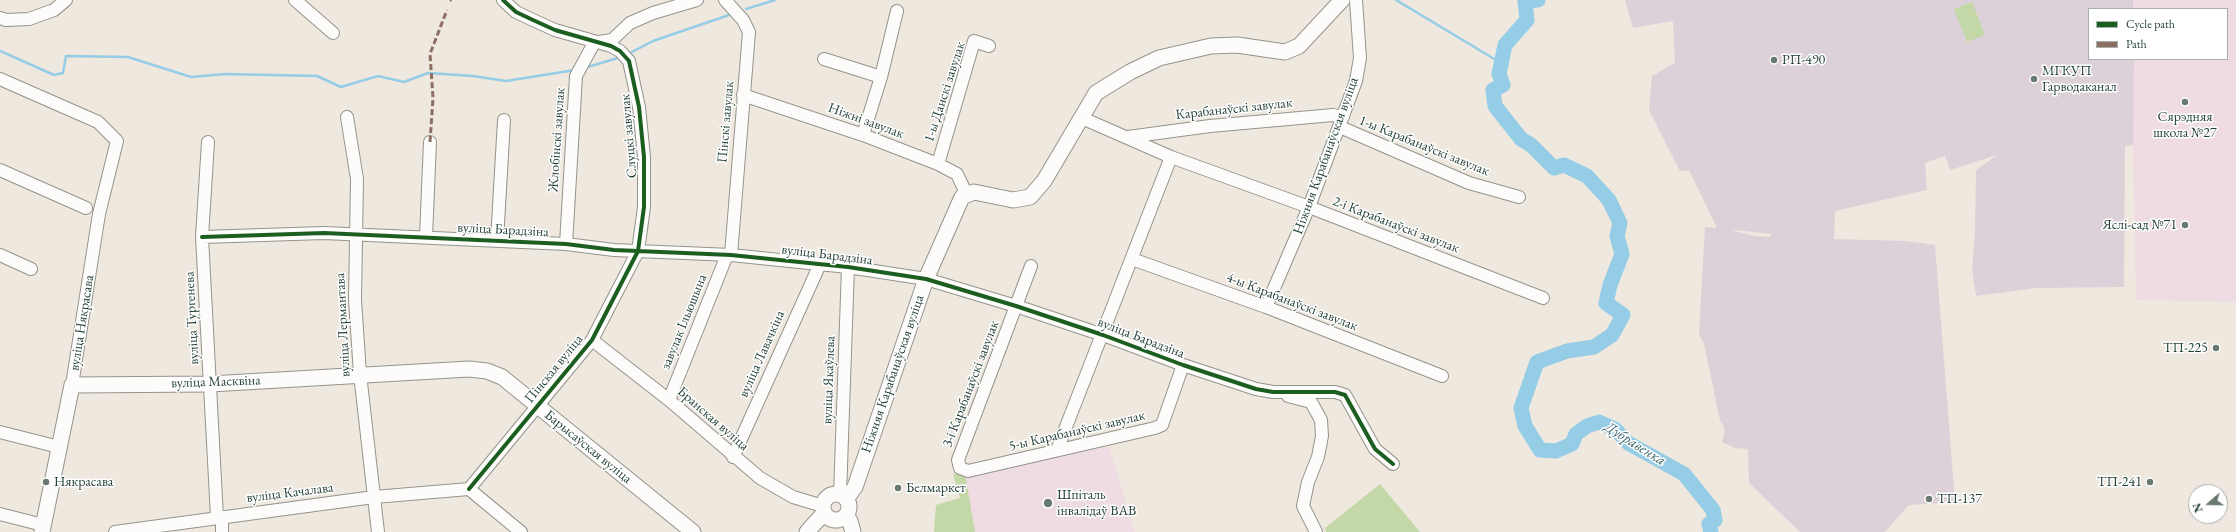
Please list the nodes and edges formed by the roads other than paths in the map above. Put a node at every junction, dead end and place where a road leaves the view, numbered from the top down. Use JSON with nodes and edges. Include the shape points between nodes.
{"nodes":[{"id":1,"x":66,"y":0,"type":"edge"},
{"id":2,"x":296,"y":0,"type":"edge"},
{"id":3,"x":503,"y":0,"type":"edge"},
{"id":4,"x":696,"y":0,"type":"edge"},
{"id":5,"x":724,"y":0,"type":"edge"},
{"id":6,"x":1342,"y":0,"type":"edge"},
{"id":7,"x":1356,"y":0,"type":"edge"},
{"id":8,"x":897,"y":11,"type":"dead end"},
{"id":9,"x":0,"y":18,"type":"edge"},
{"id":10,"x":333,"y":33,"type":"dead end"},
{"id":11,"x":594,"y":43,"type":"junction"},
{"id":12,"x":989,"y":46,"type":"dead end"},
{"id":13,"x":824,"y":59,"type":"dead end"},
{"id":14,"x":881,"y":77,"type":"junction"},
{"id":15,"x":0,"y":79,"type":"edge"},
{"id":16,"x":743,"y":95,"type":"junction"},
{"id":17,"x":347,"y":117,"type":"dead end"},
{"id":18,"x":1082,"y":118,"type":"junction"},
{"id":19,"x":504,"y":120,"type":"dead end"},
{"id":20,"x":1341,"y":122,"type":"junction"},
{"id":21,"x":863,"y":135,"type":"junction"},
{"id":22,"x":1128,"y":137,"type":"junction"},
{"id":23,"x":208,"y":142,"type":"dead end"},
{"id":24,"x":430,"y":142,"type":"dead end"},
{"id":25,"x":1171,"y":157,"type":"junction"},
{"id":26,"x":938,"y":164,"type":"junction"},
{"id":27,"x":0,"y":170,"type":"edge"},
{"id":28,"x":966,"y":193,"type":"junction"},
{"id":29,"x":1520,"y":197,"type":"dead end"},
{"id":30,"x":1309,"y":207,"type":"junction"},
{"id":31,"x":86,"y":208,"type":"dead end"},
{"id":32,"x":356,"y":234,"type":"junction"},
{"id":33,"x":202,"y":237,"type":"junction"},
{"id":34,"x":426,"y":237,"type":"junction"},
{"id":35,"x":497,"y":241,"type":"junction"},
{"id":36,"x":566,"y":244,"type":"junction"},
{"id":37,"x":638,"y":251,"type":"junction"},
{"id":38,"x":0,"y":255,"type":"edge"},
{"id":39,"x":729,"y":255,"type":"junction"},
{"id":40,"x":1132,"y":258,"type":"junction"},
{"id":41,"x":820,"y":264,"type":"junction"},
{"id":42,"x":1031,"y":266,"type":"dead end"},
{"id":43,"x":848,"y":267,"type":"junction"},
{"id":44,"x":31,"y":269,"type":"dead end"},
{"id":45,"x":926,"y":279,"type":"junction"},
{"id":46,"x":1543,"y":298,"type":"dead end"},
{"id":47,"x":1016,"y":306,"type":"junction"},
{"id":48,"x":1266,"y":307,"type":"junction"},
{"id":49,"x":1103,"y":335,"type":"junction"},
{"id":50,"x":592,"y":340,"type":"junction"},
{"id":51,"x":1182,"y":366,"type":"junction"},
{"id":52,"x":360,"y":374,"type":"junction"},
{"id":53,"x":1442,"y":376,"type":"dead end"},
{"id":54,"x":210,"y":384,"type":"junction"},
{"id":55,"x":72,"y":385,"type":"junction"},
{"id":56,"x":1273,"y":392,"type":"junction"},
{"id":57,"x":669,"y":400,"type":"junction"},
{"id":58,"x":538,"y":406,"type":"junction"},
{"id":59,"x":0,"y":432,"type":"edge"},
{"id":60,"x":59,"y":447,"type":"junction"},
{"id":61,"x":1057,"y":450,"type":"junction"},
{"id":62,"x":733,"y":457,"type":"junction"},
{"id":63,"x":1393,"y":464,"type":"dead end"},
{"id":64,"x":960,"y":468,"type":"joint"},
{"id":65,"x":469,"y":489,"type":"junction"},
{"id":66,"x":374,"y":497,"type":"junction"},
{"id":67,"x":843,"y":497,"type":"junction"},
{"id":68,"x":823,"y":509,"type":"junction"},
{"id":69,"x":0,"y":514,"type":"edge"},
{"id":70,"x":846,"y":516,"type":"junction"},
{"id":71,"x":219,"y":517,"type":"junction"},
{"id":72,"x":42,"y":528,"type":"edge"},
{"id":73,"x":115,"y":532,"type":"edge"},
{"id":74,"x":222,"y":532,"type":"edge"},
{"id":75,"x":378,"y":532,"type":"edge"},
{"id":76,"x":521,"y":532,"type":"edge"},
{"id":77,"x":693,"y":532,"type":"edge"},
{"id":78,"x":807,"y":532,"type":"edge"},
{"id":79,"x":853,"y":532,"type":"edge"},
{"id":80,"x":1316,"y":532,"type":"edge"}],
"edges":[{"from":1,"to":9,"type":"street","via":[[54,10],[29,19]]},
{"from":2,"to":10,"type":"street"},
{"from":3,"to":11,"type":"street","name":"Слуцкі завулак","via":[[516,12]]},
{"from":4,"to":11,"type":"street","via":[[653,13],[630,23],[612,40]]},
{"from":5,"to":16,"type":"street","name":"Пінскі завулак","via":[[749,32]]},
{"from":6,"to":18,"type":"main road","via":[[1299,46],[1285,52],[1237,45],[1211,46],[1159,58],[1111,82],[1096,93]]},
{"from":7,"to":20,"type":"street","name":"Ніжняя Карабанаўская вуліца","via":[[1360,58],[1356,81]]},
{"from":8,"to":14,"type":"street"},
{"from":11,"to":36,"type":"street","name":"Жлобінскі завулак","via":[[576,76]]},
{"from":11,"to":37,"type":"street","name":"Слуцкі завулак","via":[[620,51],[629,60],[635,81],[644,157],[644,207]]},
{"from":12,"to":26,"type":"street","name":"1-ы Данскі завулак","via":[[974,41]]},
{"from":13,"to":14,"type":"street"},
{"from":14,"to":21,"type":"street"},
{"from":15,"to":55,"type":"street","name":"вуліца Някрасава","via":[[98,122],[117,141],[99,214]]},
{"from":16,"to":21,"type":"street","name":"Ніжні завулак"},
{"from":16,"to":39,"type":"street","name":"Пінскі завулак"},
{"from":17,"to":32,"type":"street","name":"вуліца Лермантава","via":[[357,179]]},
{"from":18,"to":22,"type":"street","name":"2-і Карабанаўскі завулак"},
{"from":18,"to":28,"type":"main road","via":[[1044,181],[1030,197],[1013,200],[974,192]]},
{"from":19,"to":35,"type":"street"},
{"from":20,"to":22,"type":"street","name":"Карабанаўскі завулак","via":[[1333,115],[1210,126]]},
{"from":20,"to":29,"type":"street","name":"1-ы Карабанаўскі завулак","via":[[1469,183]]},
{"from":20,"to":30,"type":"street","name":"Ніжняя Карабанаўская вуліца"},
{"from":21,"to":26,"type":"street","name":"Ніжні завулак"},
{"from":22,"to":25,"type":"street","name":"2-і Карабанаўскі завулак"},
{"from":23,"to":33,"type":"street","name":"вуліца Тургенева"},
{"from":24,"to":34,"type":"street"},
{"from":25,"to":30,"type":"street","name":"2-і Карабанаўскі завулак"},
{"from":25,"to":40,"type":"street"},
{"from":26,"to":28,"type":"street","name":"Ніжні завулак","via":[[957,174]]},
{"from":27,"to":31,"type":"street"},
{"from":28,"to":45,"type":"main road","name":"Ніжняя Карабанаўская вуліца","via":[[956,204]]},
{"from":30,"to":46,"type":"street","name":"2-і Карабанаўскі завулак"},
{"from":30,"to":48,"type":"street","name":"Ніжняя Карабанаўская вуліца"},
{"from":32,"to":33,"type":"street","name":"вуліца Барадзіна"},
{"from":32,"to":34,"type":"street","name":"вуліца Барадзіна"},
{"from":32,"to":52,"type":"street","name":"вуліца Лермантава"},
{"from":33,"to":54,"type":"street","name":"вуліца Тургенева"},
{"from":34,"to":35,"type":"street","name":"вуліца Барадзіна"},
{"from":35,"to":36,"type":"street","name":"вуліца Барадзіна"},
{"from":36,"to":37,"type":"street","name":"вуліца Барадзіна"},
{"from":37,"to":39,"type":"street","name":"вуліца Барадзіна"},
{"from":37,"to":50,"type":"street","name":"Пінская вуліца"},
{"from":38,"to":44,"type":"street"},
{"from":39,"to":41,"type":"street","name":"вуліца Барадзіна"},
{"from":39,"to":57,"type":"street","name":"завулак Ільюшына"},
{"from":40,"to":48,"type":"street","name":"4-ы Карабанаўскі завулак"},
{"from":40,"to":49,"type":"street"},
{"from":41,"to":43,"type":"street","name":"вуліца Барадзіна"},
{"from":41,"to":62,"type":"street","name":"вуліца Лавачкіна"},
{"from":42,"to":47,"type":"street","name":"3-і Карабанаўскі завулак"},
{"from":43,"to":45,"type":"street","name":"вуліца Барадзіна"},
{"from":43,"to":67,"type":"street","name":"вуліца Якаўлева"},
{"from":45,"to":47,"type":"street","name":"вуліца Барадзіна"},
{"from":45,"to":67,"type":"main road","name":"Ніжняя Карабанаўская вуліца","via":[[855,487]]},
{"from":47,"to":49,"type":"street","name":"вуліца Барадзіна"},
{"from":47,"to":64,"type":"street","name":"3-і Карабанаўскі завулак","via":[[958,460]]},
{"from":48,"to":53,"type":"street","name":"4-ы Карабанаўскі завулак"},
{"from":49,"to":51,"type":"street","name":"вуліца Барадзіна"},
{"from":49,"to":61,"type":"street"},
{"from":50,"to":57,"type":"street","name":"Бранская вуліца"},
{"from":50,"to":58,"type":"street","name":"Пінская вуліца"},
{"from":51,"to":56,"type":"street","name":"вуліца Барадзіна"},
{"from":51,"to":61,"type":"street","name":"5-ы Карабанаўскі завулак","via":[[1162,425]]},
{"from":52,"to":54,"type":"main road","name":"вуліца Масквіна"},
{"from":52,"to":58,"type":"main road","name":"Барысаўская вуліца","via":[[487,370],[502,377]]},
{"from":52,"to":66,"type":"street","name":"вуліца Лермантава"},
{"from":54,"to":55,"type":"main road","name":"вуліца Масквіна"},
{"from":54,"to":71,"type":"street","name":"вуліца Тургенева"},
{"from":55,"to":60,"type":"main road","name":"вуліца Някрасава"},
{"from":56,"to":63,"type":"street","name":"вуліца Барадзіна","via":[[1335,392],[1345,395],[1375,449]]},
{"from":56,"to":80,"type":"street","via":[[1311,402],[1322,420],[1318,457],[1308,482],[1303,506]]},
{"from":57,"to":62,"type":"street","name":"Бранская вуліца"},
{"from":58,"to":65,"type":"street","name":"Пінская вуліца"},
{"from":58,"to":77,"type":"main road","name":"Барысаўская вуліца"},
{"from":59,"to":60,"type":"street"},
{"from":60,"to":72,"type":"main road","name":"вуліца Някрасава"},
{"from":61,"to":64,"type":"street","name":"5-ы Карабанаўскі завулак","via":[[968,471]]},
{"from":62,"to":68,"type":"street","name":"Бранская вуліца","via":[[760,478],[793,497]]},
{"from":65,"to":66,"type":"street","name":"вуліца Качалава"},
{"from":65,"to":76,"type":"street"},
{"from":66,"to":71,"type":"street","name":"вуліца Качалава"},
{"from":66,"to":75,"type":"street","name":"вуліца Лермантава"},
{"from":67,"to":68,"type":"main road","via":[[828,496]]},
{"from":67,"to":70,"type":"main road","via":[[848,510]]},
{"from":68,"to":70,"type":"main road","via":[[828,518],[834,520]]},
{"from":68,"to":78,"type":"main road"},
{"from":69,"to":72,"type":"street"},
{"from":70,"to":79,"type":"main road"},
{"from":71,"to":73,"type":"street","name":"вуліца Качалава"},
{"from":71,"to":74,"type":"street","name":"вуліца Тургенева"}]}
